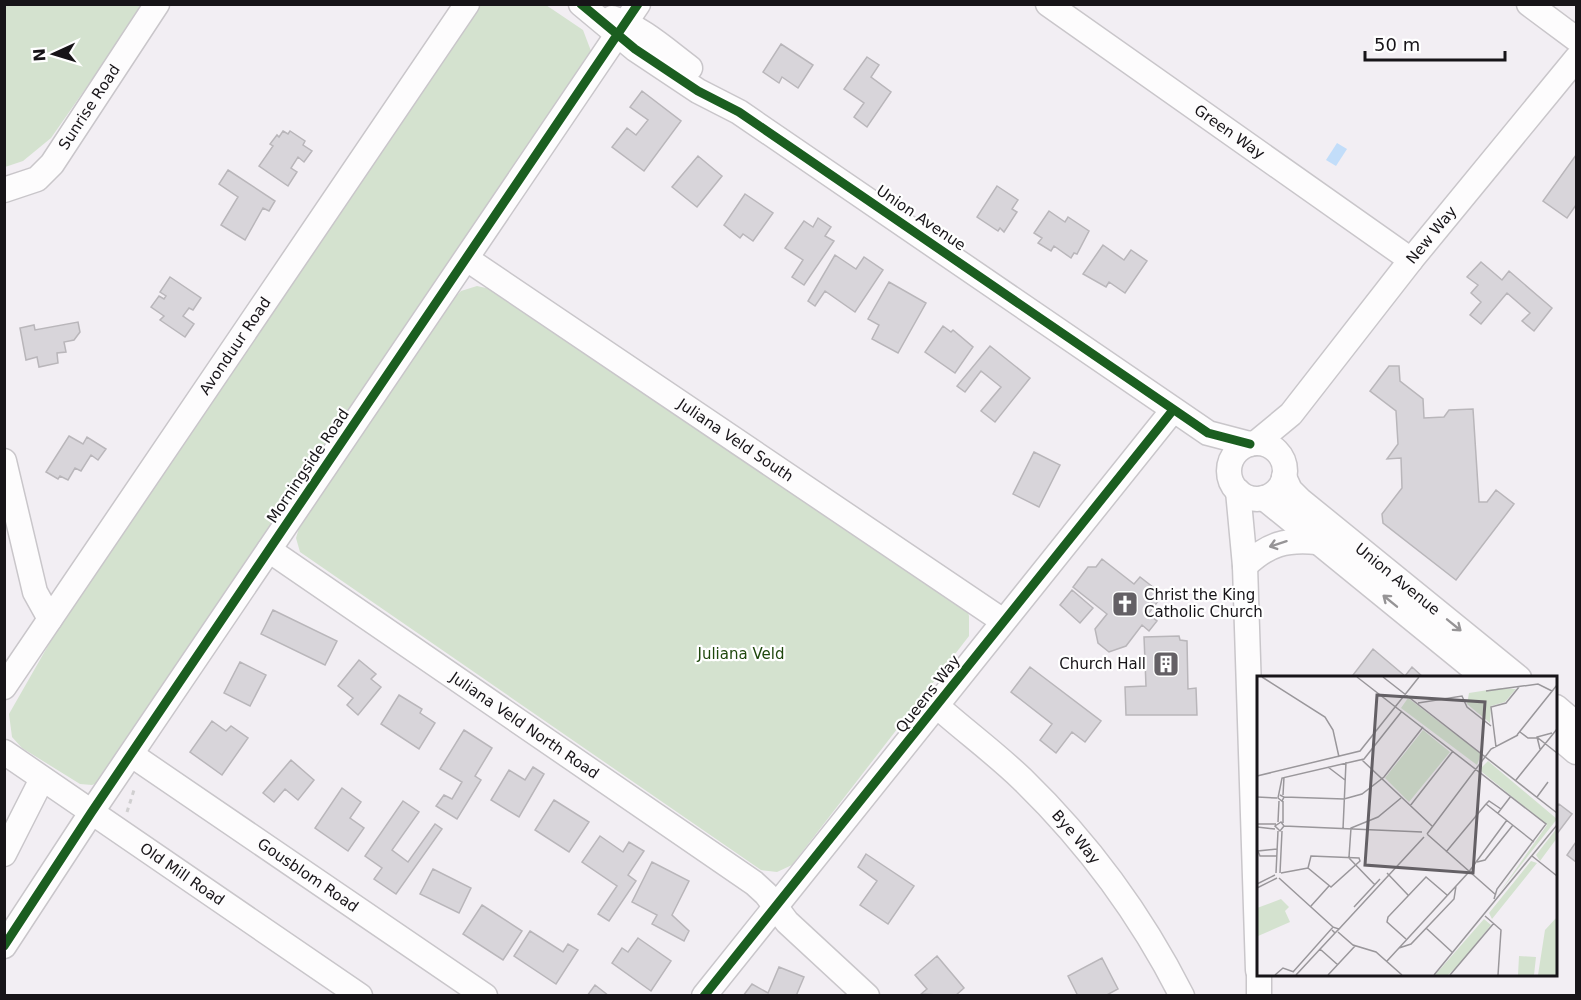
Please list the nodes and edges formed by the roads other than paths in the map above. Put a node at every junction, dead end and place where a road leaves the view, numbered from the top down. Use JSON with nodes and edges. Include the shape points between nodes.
{"nodes":[{"id":1,"x":158,"y":4,"type":"edge"},
{"id":2,"x":467,"y":4,"type":"edge"},
{"id":3,"x":1048,"y":4,"type":"edge"},
{"id":4,"x":1529,"y":4,"type":"edge"},
{"id":5,"x":586,"y":8,"type":"edge"},
{"id":6,"x":626,"y":21,"type":"edge"},
{"id":7,"x":1576,"y":39,"type":"edge"},
{"id":8,"x":1576,"y":59,"type":"edge"},
{"id":9,"x":4,"y":190,"type":"edge"},
{"id":10,"x":467,"y":259,"type":"junction"},
{"id":11,"x":1411,"y":260,"type":"junction"},
{"id":12,"x":1173,"y":410,"type":"junction"},
{"id":13,"x":1208,"y":434,"type":"junction"},
{"id":14,"x":1261,"y":446,"type":"junction"},
{"id":15,"x":4,"y":461,"type":"edge"},
{"id":16,"x":1230,"y":467,"type":"junction"},
{"id":17,"x":1284,"y":477,"type":"junction"},
{"id":18,"x":1254,"y":496,"type":"junction"},
{"id":19,"x":1325,"y":534,"type":"junction"},
{"id":20,"x":269,"y":550,"type":"junction"},
{"id":21,"x":1245,"y":566,"type":"junction"},
{"id":22,"x":1423,"y":614,"type":"junction"},
{"id":23,"x":50,"y":619,"type":"junction"},
{"id":24,"x":1003,"y":621,"type":"junction"},
{"id":25,"x":1483,"y":676,"type":"edge"},
{"id":26,"x":1516,"y":676,"type":"edge"},
{"id":27,"x":4,"y":687,"type":"edge"},
{"id":28,"x":938,"y":707,"type":"junction"},
{"id":29,"x":1557,"y":708,"type":"edge"},
{"id":30,"x":1576,"y":724,"type":"edge"},
{"id":31,"x":1557,"y":736,"type":"edge"},
{"id":32,"x":4,"y":752,"type":"edge"},
{"id":33,"x":1576,"y":752,"type":"edge"},
{"id":34,"x":132,"y":755,"type":"junction"},
{"id":35,"x":42,"y":779,"type":"junction"},
{"id":36,"x":91,"y":813,"type":"junction"},
{"id":37,"x":4,"y":854,"type":"edge"},
{"id":38,"x":776,"y":906,"type":"junction"},
{"id":39,"x":1257,"y":939,"type":"edge"},
{"id":40,"x":4,"y":946,"type":"edge"},
{"id":41,"x":1259,"y":976,"type":"edge"},
{"id":42,"x":360,"y":996,"type":"edge"},
{"id":43,"x":485,"y":996,"type":"edge"},
{"id":44,"x":704,"y":996,"type":"edge"},
{"id":45,"x":867,"y":996,"type":"edge"},
{"id":46,"x":1182,"y":996,"type":"edge"},
{"id":47,"x":1259,"y":996,"type":"edge"}],
"edges":[{"from":1,"to":9,"type":"street","name":"Sunrise Road","via":[[52,164],[37,179]]},
{"from":2,"to":23,"type":"street","name":"Avonduur Road"},
{"from":3,"to":11,"type":"street","name":"Green Way"},
{"from":4,"to":7,"type":"street"},
{"from":5,"to":6,"type":"street","name":"Union Avenue"},
{"from":6,"to":10,"type":"street","name":"Morningside Road"},
{"from":6,"to":12,"type":"street","name":"Union Avenue","via":[[698,91],[739,112]]},
{"from":8,"to":11,"type":"street","name":"New Way"},
{"from":10,"to":20,"type":"street","name":"Morningside Road"},
{"from":10,"to":24,"type":"street","name":"Juliana Veld South"},
{"from":11,"to":14,"type":"street","name":"New Way","via":[[1291,414]]},
{"from":12,"to":13,"type":"street","name":"Union Avenue"},
{"from":12,"to":24,"type":"street","name":"Queens Way"},
{"from":13,"to":14,"type":"street","name":"Union Avenue"},
{"from":13,"to":16,"type":"street","name":"Union Avenue"},
{"from":14,"to":16,"type":"street","via":[[1236,453]]},
{"from":14,"to":17,"type":"street","via":[[1283,461]]},
{"from":15,"to":23,"type":"street","via":[[35,592]]},
{"from":16,"to":18,"type":"street","via":[[1230,478]]},
{"from":17,"to":18,"type":"street","via":[[1278,489]]},
{"from":17,"to":19,"type":"street","name":"Union Avenue"},
{"from":18,"to":19,"type":"street","name":"Union Avenue"},
{"from":18,"to":21,"type":"street","via":[[1244,541]]},
{"from":19,"to":21,"type":"street","one_way":true,"via":[[1277,543]]},
{"from":19,"to":22,"type":"street","name":"Union Avenue"},
{"from":20,"to":34,"type":"street","name":"Morningside Road"},
{"from":20,"to":38,"type":"street","name":"Juliana Veld North Road","via":[[754,883]]},
{"from":21,"to":39,"type":"street"},
{"from":22,"to":25,"type":"street","name":"Union Avenue"},
{"from":22,"to":26,"type":"street","name":"Union Avenue","one_way":true},
{"from":23,"to":27,"type":"street","name":"Avonduur Road"},
{"from":24,"to":28,"type":"street","name":"Queens Way"},
{"from":28,"to":38,"type":"street","name":"Queens Way"},
{"from":28,"to":46,"type":"street","name":"Bye Way","via":[[1020,777],[1082,843],[1130,907]]},
{"from":29,"to":30,"type":"street"},
{"from":31,"to":33,"type":"street"},
{"from":32,"to":35,"type":"street","name":"Old Mill Road"},
{"from":34,"to":36,"type":"street","name":"Morningside Road"},
{"from":34,"to":43,"type":"street","name":"Gousblom Road"},
{"from":35,"to":36,"type":"street","name":"Old Mill Road"},
{"from":35,"to":37,"type":"street"},
{"from":36,"to":40,"type":"street","name":"Morningside Road"},
{"from":36,"to":42,"type":"street","name":"Old Mill Road"},
{"from":38,"to":44,"type":"street","name":"Queens Way"},
{"from":38,"to":45,"type":"street","name":"Juliana Veld North Road"},
{"from":41,"to":47,"type":"street"}]}
